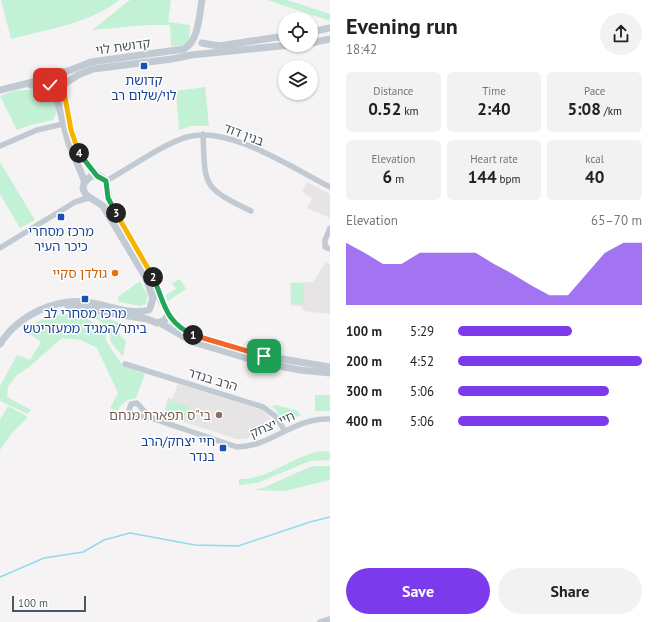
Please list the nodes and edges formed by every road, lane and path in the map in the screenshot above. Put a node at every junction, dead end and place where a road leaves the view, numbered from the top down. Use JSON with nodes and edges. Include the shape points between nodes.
{"nodes":[{"id":1,"x":202,"y":0,"type":"edge"},
{"id":2,"x":330,"y":28,"type":"edge"},
{"id":3,"x":318,"y":31,"type":"edge"},
{"id":4,"x":278,"y":37,"type":"edge"},
{"id":5,"x":330,"y":39,"type":"edge"},
{"id":6,"x":318,"y":41,"type":"edge"},
{"id":7,"x":196,"y":43,"type":"junction"},
{"id":8,"x":278,"y":46,"type":"edge"},
{"id":9,"x":197,"y":54,"type":"junction"},
{"id":10,"x":59,"y":73,"type":"junction"},
{"id":11,"x":50,"y":76,"type":"junction"},
{"id":12,"x":64,"y":85,"type":"junction"},
{"id":13,"x":11,"y":87,"type":"junction"},
{"id":14,"x":53,"y":88,"type":"junction"},
{"id":15,"x":0,"y":90,"type":"edge"},
{"id":16,"x":63,"y":124,"type":"junction"},
{"id":17,"x":203,"y":134,"type":"junction"},
{"id":18,"x":0,"y":146,"type":"edge"},
{"id":19,"x":97,"y":176,"type":"junction"},
{"id":20,"x":106,"y":181,"type":"junction"},
{"id":21,"x":85,"y":182,"type":"junction"},
{"id":22,"x":330,"y":188,"type":"edge"},
{"id":23,"x":84,"y":191,"type":"junction"},
{"id":24,"x":108,"y":192,"type":"junction"},
{"id":25,"x":91,"y":199,"type":"junction"},
{"id":26,"x":75,"y":202,"type":"junction"},
{"id":27,"x":250,"y":210,"type":"dead end"},
{"id":28,"x":330,"y":228,"type":"edge"},
{"id":29,"x":0,"y":248,"type":"edge"},
{"id":30,"x":330,"y":249,"type":"edge"},
{"id":31,"x":166,"y":307,"type":"junction"},
{"id":32,"x":150,"y":309,"type":"junction"},
{"id":33,"x":40,"y":310,"type":"junction"},
{"id":34,"x":168,"y":314,"type":"junction"},
{"id":35,"x":157,"y":322,"type":"junction"},
{"id":36,"x":0,"y":344,"type":"edge"},
{"id":37,"x":126,"y":364,"type":"dead end"},
{"id":38,"x":330,"y":367,"type":"edge"},
{"id":39,"x":330,"y":373,"type":"edge"},
{"id":40,"x":142,"y":408,"type":"junction"},
{"id":41,"x":138,"y":415,"type":"junction"},
{"id":42,"x":154,"y":419,"type":"junction"},
{"id":43,"x":330,"y":419,"type":"edge"},
{"id":44,"x":284,"y":431,"type":"junction"},
{"id":45,"x":330,"y":619,"type":"edge"},
{"id":46,"x":320,"y":622,"type":"edge"}],
"edges":[{"from":1,"to":7,"type":"street"},
{"from":2,"to":3,"type":"street"},
{"from":4,"to":7,"type":"street","name":"קדושת לוי","via":[[218,46]]},
{"from":5,"to":6,"type":"street"},
{"from":7,"to":9,"type":"street","via":[[190,51]]},
{"from":7,"to":9,"type":"street","via":[[204,49]]},
{"from":7,"to":10,"type":"street","name":"קדושת לוי","via":[[176,51],[91,62]]},
{"from":8,"to":9,"type":"street","name":"קדושת לוי"},
{"from":9,"to":12,"type":"street","name":"קדושת לוי","via":[[93,69],[78,74]]},
{"from":10,"to":11,"type":"street"},
{"from":10,"to":12,"type":"street","via":[[63,76]]},
{"from":11,"to":13,"type":"street"},
{"from":11,"to":14,"type":"street","via":[[49,81]]},
{"from":12,"to":14,"type":"street"},
{"from":12,"to":19,"type":"street","via":[[74,142]]},
{"from":13,"to":14,"type":"street","via":[[28,85]]},
{"from":13,"to":15,"type":"street"},
{"from":14,"to":16,"type":"street","via":[[58,97]]},
{"from":16,"to":18,"type":"street","via":[[37,130]]},
{"from":16,"to":21,"type":"street"},
{"from":17,"to":20,"type":"street","name":"בנין דוד","via":[[186,137],[171,144]]},
{"from":17,"to":22,"type":"street","name":"בנין דוד","via":[[218,135],[241,142]]},
{"from":17,"to":27,"type":"street","via":[[205,175],[210,186],[221,196]]},
{"from":19,"to":20,"type":"street"},
{"from":19,"to":21,"type":"street","via":[[90,177]]},
{"from":20,"to":24,"type":"street"},
{"from":21,"to":23,"type":"street"},
{"from":23,"to":25,"type":"street"},
{"from":23,"to":26,"type":"street"},
{"from":24,"to":25,"type":"street","via":[[102,199]]},
{"from":24,"to":31,"type":"street","via":[[110,204],[152,275],[159,296]]},
{"from":25,"to":26,"type":"street"},
{"from":25,"to":32,"type":"street","via":[[103,206],[146,278],[153,298]]},
{"from":26,"to":29,"type":"street"},
{"from":28,"to":30,"type":"street","via":[[324,244]]},
{"from":31,"to":32,"type":"street","via":[[158,304]]},
{"from":31,"to":34,"type":"street"},
{"from":32,"to":33,"type":"street","via":[[127,310],[79,301]]},
{"from":32,"to":35,"type":"street","via":[[150,318]]},
{"from":33,"to":35,"type":"street","via":[[79,306]]},
{"from":33,"to":36,"type":"street","via":[[18,323]]},
{"from":34,"to":35,"type":"street","via":[[166,320]]},
{"from":34,"to":38,"type":"street","via":[[173,322],[195,336],[264,356]]},
{"from":35,"to":39,"type":"street","via":[[193,342],[256,361]]},
{"from":37,"to":44,"type":"street","name":"הרב בנדר","via":[[263,407],[275,416]]},
{"from":40,"to":41,"type":"street"},
{"from":40,"to":41,"type":"street","via":[[137,403],[128,408],[131,414]]},
{"from":40,"to":42,"type":"street","name":"חיי יצחק"},
{"from":41,"to":42,"type":"street","name":"חיי יצחק"},
{"from":42,"to":44,"type":"street","name":"חיי יצחק","via":[[237,447],[255,444]]},
{"from":43,"to":44,"type":"street","name":"חיי יצחק","via":[[307,421]]},
{"from":45,"to":46,"type":"street"}]}
